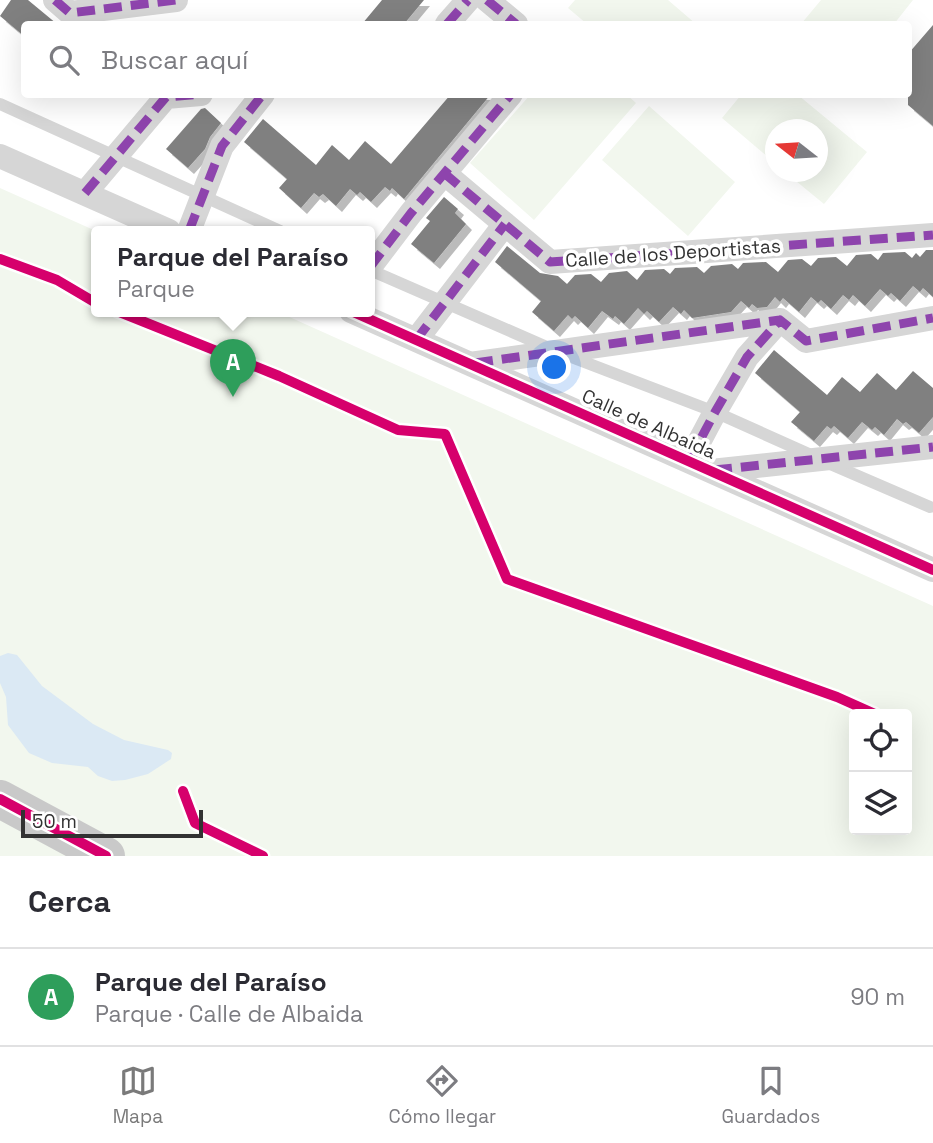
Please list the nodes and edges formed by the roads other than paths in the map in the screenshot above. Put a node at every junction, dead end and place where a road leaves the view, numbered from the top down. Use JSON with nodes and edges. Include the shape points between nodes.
{"nodes":[{"id":1,"x":55,"y":0,"type":"edge"},
{"id":2,"x":176,"y":0,"type":"edge"},
{"id":3,"x":468,"y":0,"type":"edge"},
{"id":4,"x":487,"y":0,"type":"edge"},
{"id":5,"x":450,"y":21,"type":"edge"},
{"id":6,"x":512,"y":21,"type":"edge"},
{"id":7,"x":165,"y":98,"type":"edge"},
{"id":8,"x":260,"y":98,"type":"edge"},
{"id":9,"x":508,"y":98,"type":"edge"},
{"id":10,"x":0,"y":104,"type":"edge"},
{"id":11,"x":0,"y":156,"type":"edge"},
{"id":12,"x":115,"y":157,"type":"junction"},
{"id":13,"x":444,"y":173,"type":"junction"},
{"id":14,"x":85,"y":193,"type":"junction"},
{"id":15,"x":203,"y":196,"type":"junction"},
{"id":16,"x":505,"y":224,"type":"junction"},
{"id":17,"x":158,"y":226,"type":"edge"},
{"id":18,"x":191,"y":226,"type":"edge"},
{"id":19,"x":269,"y":226,"type":"edge"},
{"id":20,"x":933,"y":235,"type":"edge"},
{"id":21,"x":375,"y":261,"type":"edge"},
{"id":22,"x":375,"y":272,"type":"edge"},
{"id":23,"x":444,"y":302,"type":"junction"},
{"id":24,"x":364,"y":317,"type":"edge"},
{"id":25,"x":933,"y":318,"type":"edge"},
{"id":26,"x":780,"y":320,"type":"junction"},
{"id":27,"x":416,"y":340,"type":"junction"},
{"id":28,"x":558,"y":352,"type":"junction"},
{"id":29,"x":470,"y":364,"type":"junction"},
{"id":30,"x":715,"y":412,"type":"junction"},
{"id":31,"x":933,"y":447,"type":"edge"},
{"id":32,"x":820,"y":459,"type":"junction"},
{"id":33,"x":700,"y":466,"type":"junction"},
{"id":34,"x":930,"y":507,"type":"dead end"},
{"id":35,"x":933,"y":570,"type":"edge"},
{"id":36,"x":0,"y":799,"type":"edge"},
{"id":37,"x":106,"y":856,"type":"edge"}],
"edges":[{"from":1,"to":2,"type":"street","via":[[70,13]]},
{"from":3,"to":5,"type":"street"},
{"from":4,"to":6,"type":"street"},
{"from":7,"to":12,"type":"street"},
{"from":8,"to":15,"type":"street","via":[[222,146]]},
{"from":9,"to":13,"type":"street"},
{"from":10,"to":12,"type":"lane"},
{"from":11,"to":14,"type":"street"},
{"from":12,"to":14,"type":"street"},
{"from":12,"to":15,"type":"lane"},
{"from":13,"to":16,"type":"street","name":"Calle de los Deportistas"},
{"from":13,"to":21,"type":"street"},
{"from":14,"to":17,"type":"street"},
{"from":15,"to":18,"type":"street"},
{"from":15,"to":19,"type":"lane"},
{"from":16,"to":20,"type":"street","name":"Calle de los Deportistas","via":[[550,262]]},
{"from":16,"to":23,"type":"street"},
{"from":22,"to":23,"type":"lane"},
{"from":23,"to":27,"type":"street"},
{"from":23,"to":28,"type":"lane"},
{"from":24,"to":27,"type":"street","name":"Calle de Albaida"},
{"from":25,"to":26,"type":"street","via":[[806,341]]},
{"from":26,"to":28,"type":"street"},
{"from":26,"to":30,"type":"street","via":[[747,357]]},
{"from":27,"to":29,"type":"street","name":"Calle de Albaida"},
{"from":28,"to":29,"type":"street"},
{"from":28,"to":30,"type":"lane"},
{"from":29,"to":33,"type":"street","name":"Calle de Albaida"},
{"from":30,"to":32,"type":"lane"},
{"from":30,"to":33,"type":"street"},
{"from":31,"to":32,"type":"street"},
{"from":32,"to":33,"type":"street"},
{"from":32,"to":34,"type":"lane"},
{"from":33,"to":35,"type":"street","name":"Calle de Albaida"},
{"from":36,"to":37,"type":"main road"}]}
